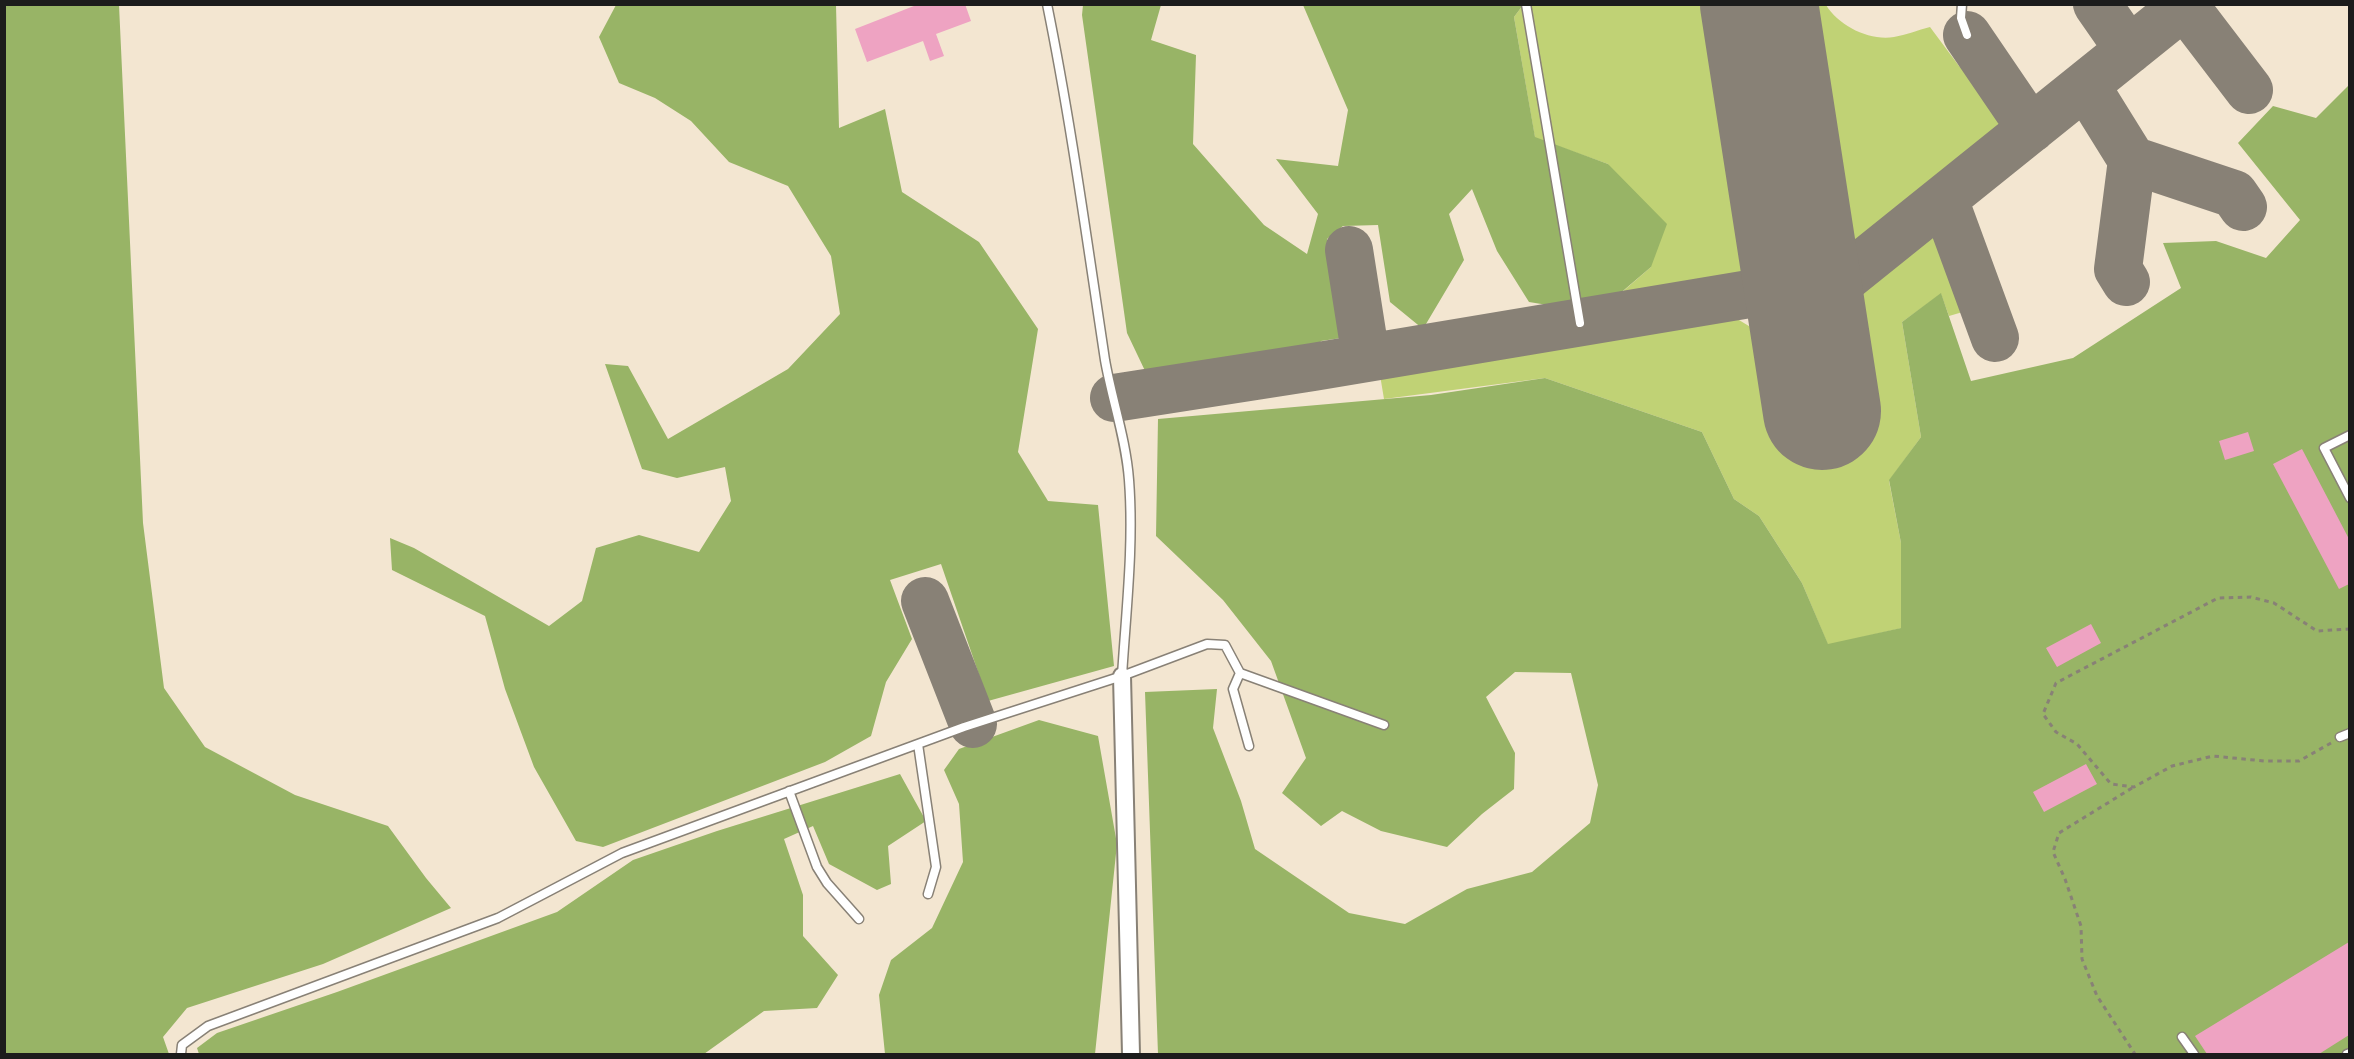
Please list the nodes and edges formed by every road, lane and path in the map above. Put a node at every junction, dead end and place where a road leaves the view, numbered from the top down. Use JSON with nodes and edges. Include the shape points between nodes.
{"nodes":[{"id":1,"x":1047,"y":4,"type":"edge"},
{"id":2,"x":1526,"y":4,"type":"edge"},
{"id":3,"x":1962,"y":4,"type":"edge"},
{"id":4,"x":1967,"y":35,"type":"dead end"},
{"id":5,"x":1580,"y":323,"type":"dead end"},
{"id":6,"x":2349,"y":435,"type":"edge"},
{"id":7,"x":2349,"y":498,"type":"edge"},
{"id":8,"x":2349,"y":629,"type":"edge"},
{"id":9,"x":1240,"y":673,"type":"junction"},
{"id":10,"x":1122,"y":676,"type":"junction"},
{"id":11,"x":1384,"y":725,"type":"dead end"},
{"id":12,"x":2349,"y":734,"type":"edge"},
{"id":13,"x":2340,"y":737,"type":"joint"},
{"id":14,"x":918,"y":744,"type":"junction"},
{"id":15,"x":1249,"y":746,"type":"dead end"},
{"id":16,"x":2134,"y":787,"type":"junction"},
{"id":17,"x":789,"y":791,"type":"junction"},
{"id":18,"x":928,"y":894,"type":"dead end"},
{"id":19,"x":860,"y":920,"type":"dead end"},
{"id":20,"x":2182,"y":1036,"type":"dead end"},
{"id":21,"x":181,"y":1054,"type":"edge"},
{"id":22,"x":1131,"y":1054,"type":"edge"},
{"id":23,"x":2135,"y":1054,"type":"edge"},
{"id":24,"x":2194,"y":1054,"type":"edge"}],
"edges":[{"from":1,"to":10,"type":"lane","via":[[1107,372],[1121,423],[1129,477],[1131,527]]},
{"from":2,"to":5,"type":"lane"},
{"from":3,"to":4,"type":"lane","via":[[1961,18]]},
{"from":6,"to":7,"type":"lane","via":[[2324,448]]},
{"from":8,"to":16,"type":"path","via":[[2317,631],[2274,603],[2251,597],[2218,598],[2056,683],[2043,714],[2056,732],[2078,744],[2111,784]]},
{"from":9,"to":10,"type":"lane","via":[[1225,645],[1207,644]]},
{"from":9,"to":11,"type":"lane"},
{"from":9,"to":15,"type":"lane","via":[[1233,689]]},
{"from":10,"to":14,"type":"lane"},
{"from":10,"to":22,"type":"street"},
{"from":12,"to":13,"type":"lane"},
{"from":13,"to":16,"type":"path","via":[[2299,761],[2213,756],[2172,766]]},
{"from":14,"to":17,"type":"lane"},
{"from":14,"to":18,"type":"lane","via":[[936,867]]},
{"from":16,"to":23,"type":"path","via":[[2060,833],[2053,852],[2080,926],[2082,959],[2097,996]]},
{"from":17,"to":19,"type":"lane","via":[[817,867]]},
{"from":17,"to":21,"type":"lane","via":[[622,853],[498,918],[208,1026],[182,1045]]},
{"from":20,"to":24,"type":"lane"}]}
